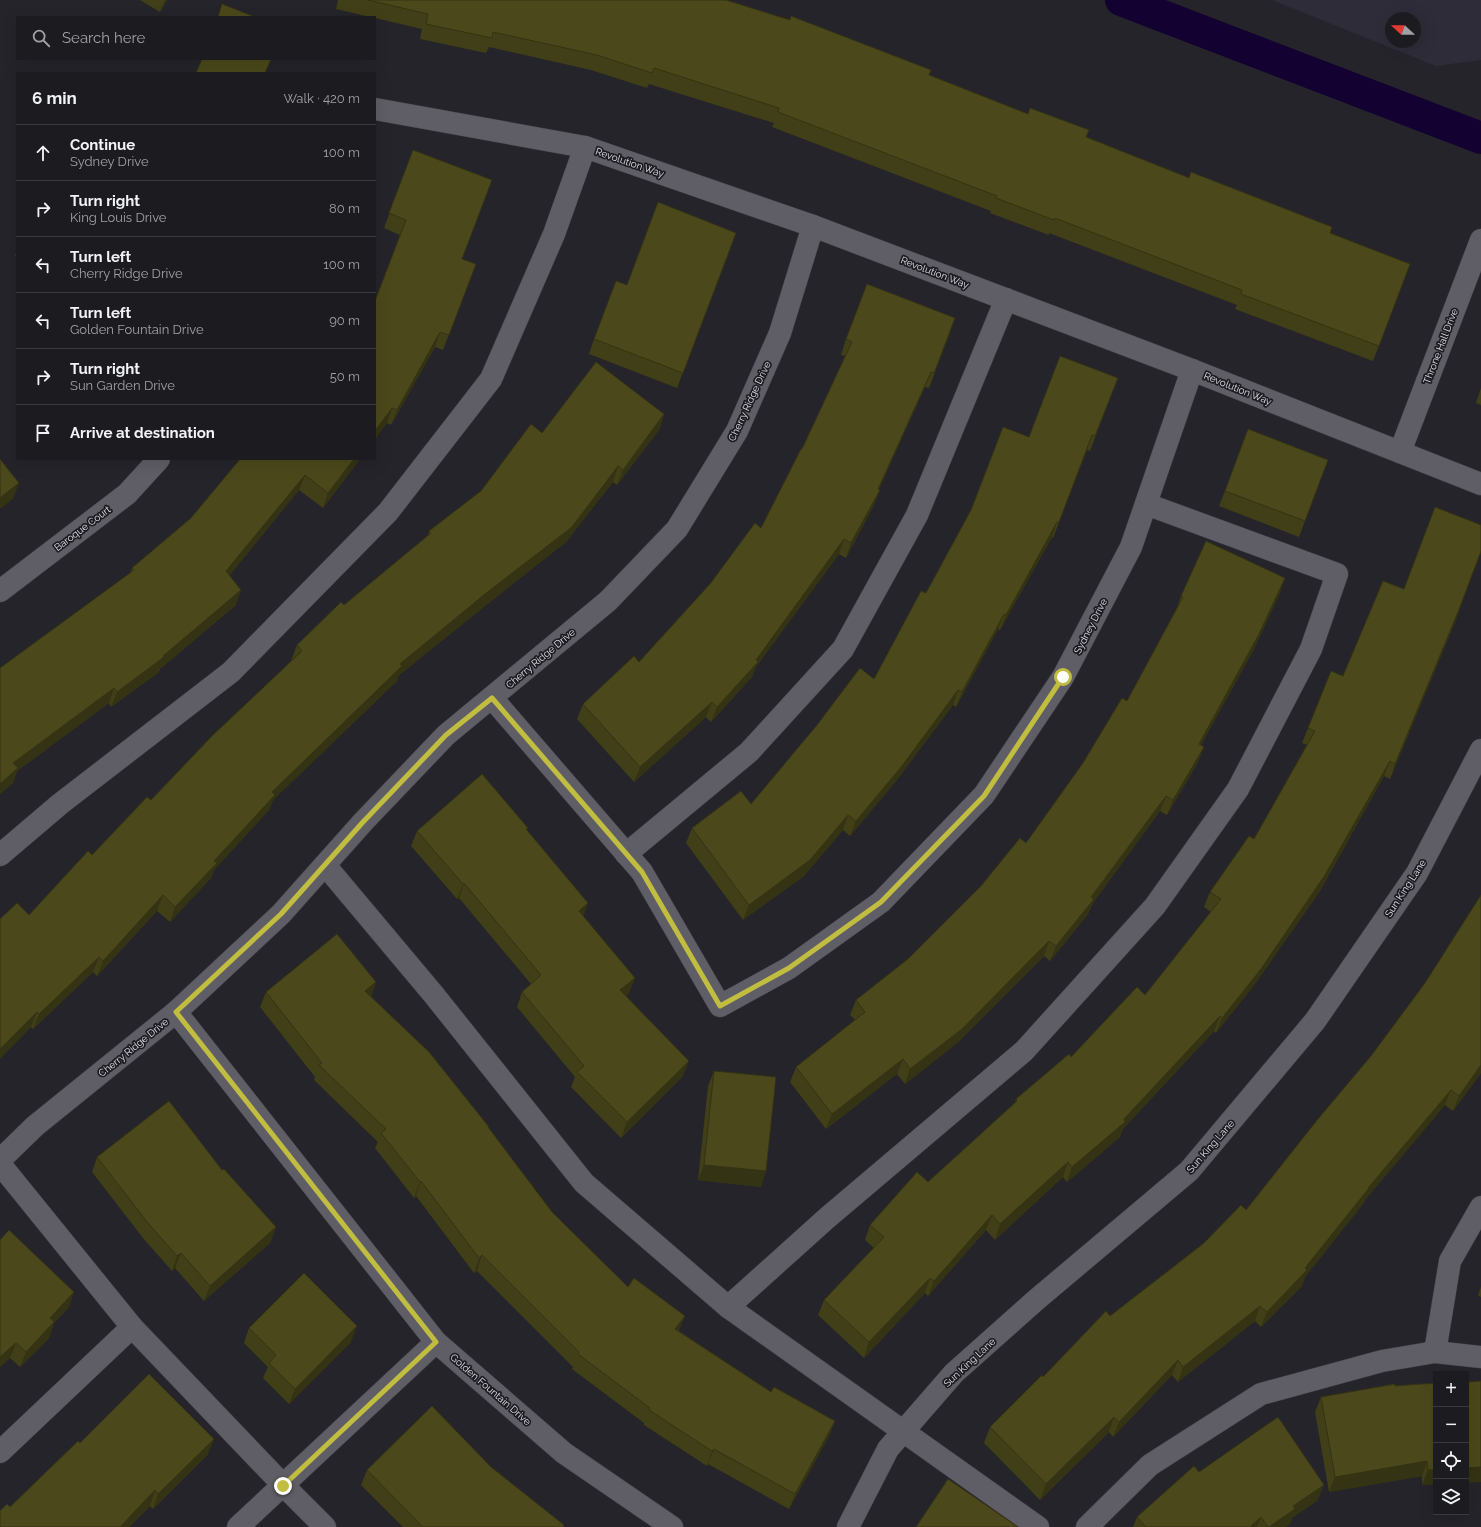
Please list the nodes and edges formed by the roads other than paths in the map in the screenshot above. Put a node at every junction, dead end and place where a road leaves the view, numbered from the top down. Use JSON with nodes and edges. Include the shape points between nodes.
{"nodes":[{"id":1,"x":376,"y":108,"type":"edge"},
{"id":2,"x":585,"y":147,"type":"junction"},
{"id":3,"x":813,"y":226,"type":"junction"},
{"id":4,"x":1481,"y":240,"type":"edge"},
{"id":5,"x":1006,"y":299,"type":"junction"},
{"id":6,"x":1192,"y":370,"type":"junction"},
{"id":7,"x":1400,"y":452,"type":"junction"},
{"id":8,"x":158,"y":460,"type":"edge"},
{"id":9,"x":1481,"y":484,"type":"edge"},
{"id":10,"x":1146,"y":504,"type":"junction"},
{"id":11,"x":0,"y":591,"type":"edge"},
{"id":12,"x":492,"y":698,"type":"junction"},
{"id":13,"x":1481,"y":750,"type":"edge"},
{"id":14,"x":626,"y":854,"type":"junction"},
{"id":15,"x":0,"y":855,"type":"edge"},
{"id":16,"x":325,"y":865,"type":"junction"},
{"id":17,"x":176,"y":1012,"type":"junction"},
{"id":18,"x":0,"y":1160,"type":"edge"},
{"id":19,"x":0,"y":1164,"type":"edge"},
{"id":20,"x":1481,"y":1208,"type":"edge"},
{"id":21,"x":728,"y":1307,"type":"junction"},
{"id":22,"x":132,"y":1327,"type":"junction"},
{"id":23,"x":436,"y":1342,"type":"junction"},
{"id":24,"x":1435,"y":1352,"type":"junction"},
{"id":25,"x":1481,"y":1357,"type":"edge"},
{"id":26,"x":903,"y":1432,"type":"junction"},
{"id":27,"x":0,"y":1452,"type":"edge"},
{"id":28,"x":283,"y":1486,"type":"junction"},
{"id":29,"x":238,"y":1527,"type":"edge"},
{"id":30,"x":325,"y":1527,"type":"edge"},
{"id":31,"x":672,"y":1527,"type":"edge"},
{"id":32,"x":848,"y":1527,"type":"edge"},
{"id":33,"x":1038,"y":1527,"type":"edge"},
{"id":34,"x":1088,"y":1527,"type":"edge"}],
"edges":[{"from":1,"to":2,"type":"street","name":"Revolution Way"},
{"from":2,"to":3,"type":"street","name":"Revolution Way"},
{"from":2,"to":15,"type":"street","via":[[554,234],[491,379],[388,512],[231,672],[60,804]]},
{"from":3,"to":5,"type":"street","name":"Revolution Way"},
{"from":3,"to":12,"type":"street","name":"Cherry Ridge Drive","via":[[780,333],[740,424],[677,529],[608,601]]},
{"from":4,"to":7,"type":"street","name":"Throne Hall Drive"},
{"from":5,"to":6,"type":"street","name":"Revolution Way"},
{"from":5,"to":14,"type":"street","via":[[917,515],[842,650],[749,752]]},
{"from":6,"to":7,"type":"street","name":"Revolution Way"},
{"from":6,"to":10,"type":"street","name":"Sydney Drive"},
{"from":7,"to":9,"type":"street","name":"Revolution Way"},
{"from":8,"to":11,"type":"street","name":"Baroque Court","via":[[127,494]]},
{"from":10,"to":14,"type":"street","name":"Sydney Drive","via":[[1131,547],[1063,677],[984,796],[881,902],[789,968],[720,1006],[642,872]]},
{"from":10,"to":21,"type":"street","via":[[1337,574],[1307,656],[1238,789],[1155,906],[1024,1050],[827,1218]]},
{"from":12,"to":14,"type":"street"},
{"from":12,"to":16,"type":"street","name":"Cherry Ridge Drive","via":[[446,735]]},
{"from":13,"to":26,"type":"street","name":"Sun King Lane","via":[[1417,873],[1320,1015],[1189,1171],[954,1372]]},
{"from":16,"to":17,"type":"street","name":"Cherry Ridge Drive","via":[[281,914]]},
{"from":16,"to":21,"type":"street","via":[[434,995],[584,1183]]},
{"from":17,"to":18,"type":"street","name":"Cherry Ridge Drive","via":[[35,1126]]},
{"from":17,"to":23,"type":"street","name":"Golden Fountain Drive"},
{"from":19,"to":22,"type":"street"},
{"from":20,"to":24,"type":"street","via":[[1450,1261]]},
{"from":21,"to":26,"type":"street"},
{"from":22,"to":27,"type":"street"},
{"from":22,"to":28,"type":"street"},
{"from":23,"to":28,"type":"street"},
{"from":23,"to":31,"type":"street","name":"Golden Fountain Drive","via":[[564,1453]]},
{"from":24,"to":25,"type":"street"},
{"from":24,"to":34,"type":"street","via":[[1382,1361],[1261,1394],[1150,1465]]},
{"from":26,"to":32,"type":"street","name":"Sun King Lane","via":[[888,1449]]},
{"from":26,"to":33,"type":"street"},
{"from":28,"to":29,"type":"street"},
{"from":28,"to":30,"type":"street"}]}
